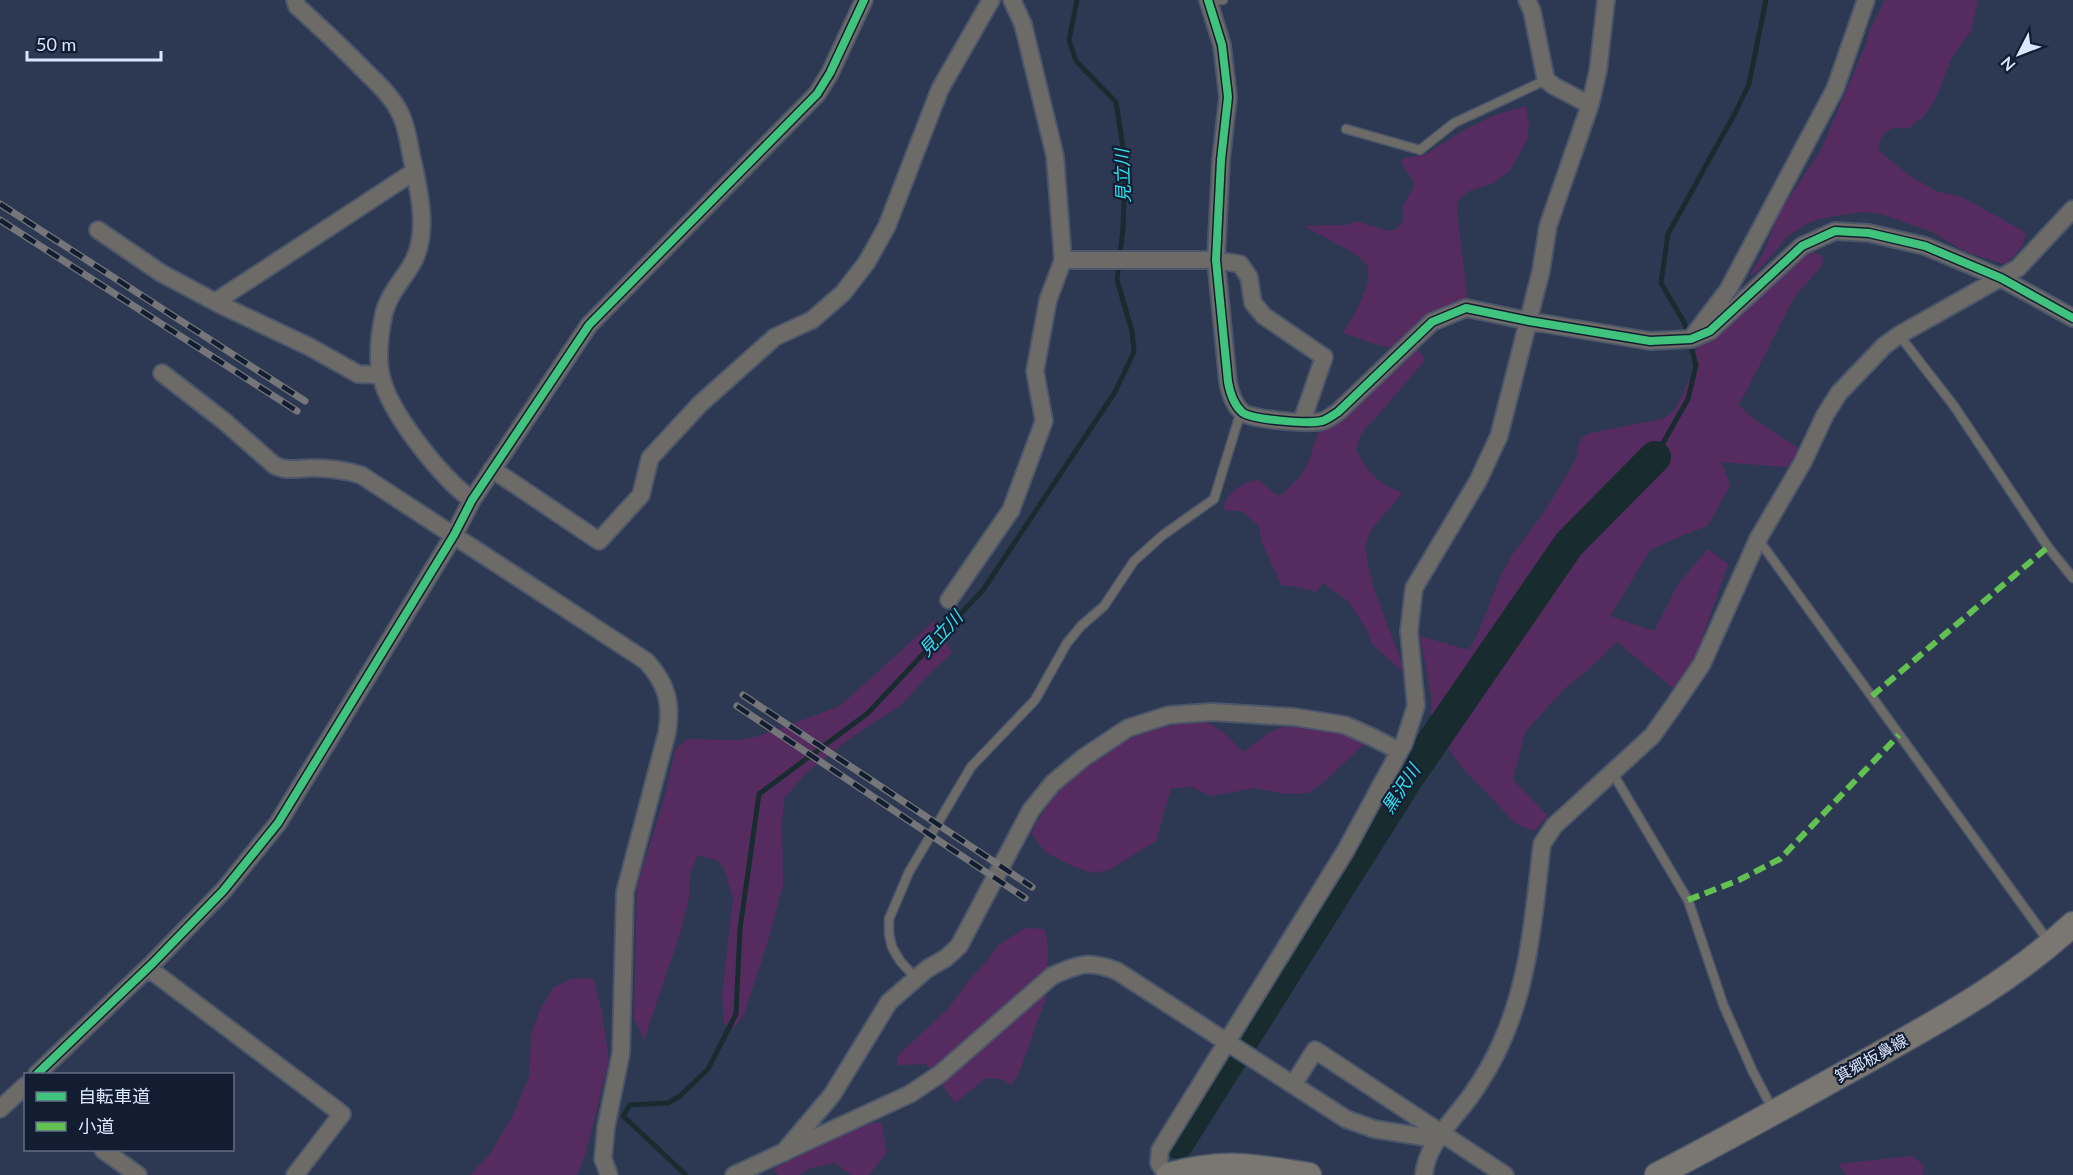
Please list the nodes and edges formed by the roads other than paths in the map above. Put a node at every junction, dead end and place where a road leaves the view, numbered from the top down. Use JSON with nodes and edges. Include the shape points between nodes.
{"nodes":[{"id":1,"x":295,"y":0,"type":"edge"},
{"id":2,"x":864,"y":0,"type":"edge"},
{"id":3,"x":991,"y":0,"type":"edge"},
{"id":4,"x":1012,"y":0,"type":"edge"},
{"id":5,"x":1213,"y":0,"type":"edge"},
{"id":6,"x":1527,"y":0,"type":"edge"},
{"id":7,"x":1606,"y":0,"type":"edge"},
{"id":8,"x":1866,"y":0,"type":"edge"},
{"id":9,"x":1546,"y":80,"type":"junction"},
{"id":10,"x":1590,"y":105,"type":"junction"},
{"id":11,"x":1346,"y":129,"type":"dead end"},
{"id":12,"x":415,"y":171,"type":"junction"},
{"id":13,"x":2073,"y":209,"type":"edge"},
{"id":14,"x":98,"y":230,"type":"dead end"},
{"id":15,"x":1063,"y":260,"type":"junction"},
{"id":16,"x":1216,"y":260,"type":"junction"},
{"id":17,"x":2001,"y":278,"type":"junction"},
{"id":18,"x":215,"y":302,"type":"junction"},
{"id":19,"x":2073,"y":318,"type":"edge"},
{"id":20,"x":1529,"y":321,"type":"junction"},
{"id":21,"x":1899,"y":335,"type":"junction"},
{"id":22,"x":1691,"y":339,"type":"junction"},
{"id":23,"x":162,"y":373,"type":"dead end"},
{"id":24,"x":381,"y":375,"type":"junction"},
{"id":25,"x":1241,"y":411,"type":"junction"},
{"id":26,"x":1302,"y":421,"type":"junction"},
{"id":27,"x":492,"y":469,"type":"junction"},
{"id":28,"x":472,"y":500,"type":"junction"},
{"id":29,"x":454,"y":535,"type":"junction"},
{"id":30,"x":1758,"y":539,"type":"junction"},
{"id":31,"x":2073,"y":578,"type":"edge"},
{"id":32,"x":949,"y":600,"type":"dead end"},
{"id":33,"x":1400,"y":751,"type":"junction"},
{"id":34,"x":1612,"y":772,"type":"junction"},
{"id":35,"x":2073,"y":924,"type":"edge"},
{"id":36,"x":2051,"y":944,"type":"junction"},
{"id":37,"x":148,"y":968,"type":"junction"},
{"id":38,"x":916,"y":978,"type":"junction"},
{"id":39,"x":1226,"y":1042,"type":"junction"},
{"id":40,"x":38,"y":1073,"type":"edge"},
{"id":41,"x":1293,"y":1085,"type":"junction"},
{"id":42,"x":24,"y":1089,"type":"edge"},
{"id":43,"x":0,"y":1109,"type":"edge"},
{"id":44,"x":1774,"y":1113,"type":"junction"},
{"id":45,"x":1439,"y":1137,"type":"junction"},
{"id":46,"x":106,"y":1151,"type":"edge"},
{"id":47,"x":783,"y":1153,"type":"junction"},
{"id":48,"x":138,"y":1175,"type":"edge"},
{"id":49,"x":295,"y":1175,"type":"edge"},
{"id":50,"x":609,"y":1175,"type":"edge"},
{"id":51,"x":734,"y":1175,"type":"edge"},
{"id":52,"x":1167,"y":1175,"type":"edge"},
{"id":53,"x":1309,"y":1175,"type":"edge"},
{"id":54,"x":1424,"y":1175,"type":"edge"},
{"id":55,"x":1505,"y":1175,"type":"edge"},
{"id":56,"x":1657,"y":1175,"type":"edge"}],
"edges":[{"from":1,"to":12,"type":"street","via":[[389,95],[402,116]]},
{"from":2,"to":27,"type":"street","via":[[817,94],[589,325]]},
{"from":3,"to":27,"type":"street","via":[[940,89],[887,226],[867,262],[843,293],[812,320],[775,337],[700,404],[650,458],[641,495],[599,541]]},
{"from":4,"to":15,"type":"street","via":[[1023,24],[1055,156]]},
{"from":5,"to":16,"type":"street","via":[[1228,97]]},
{"from":6,"to":9,"type":"street"},
{"from":7,"to":10,"type":"street"},
{"from":8,"to":22,"type":"street","via":[[1835,89],[1728,290]]},
{"from":9,"to":10,"type":"street"},
{"from":9,"to":11,"type":"lane","via":[[1454,123],[1420,150]]},
{"from":10,"to":20,"type":"street","via":[[1548,226]]},
{"from":12,"to":18,"type":"street"},
{"from":12,"to":24,"type":"street","via":[[421,199],[421,233],[414,260],[384,311]]},
{"from":13,"to":17,"type":"street","via":[[2018,268]]},
{"from":14,"to":18,"type":"street","via":[[161,273]]},
{"from":15,"to":16,"type":"street"},
{"from":15,"to":32,"type":"street","via":[[1048,300],[1035,371],[1044,421],[1011,510]]},
{"from":16,"to":25,"type":"street","via":[[1229,389]]},
{"from":16,"to":26,"type":"street","via":[[1240,264],[1249,277],[1253,303],[1264,316],[1324,357]]},
{"from":17,"to":19,"type":"street"},
{"from":17,"to":21,"type":"street"},
{"from":17,"to":22,"type":"street","via":[[1925,246],[1869,233],[1835,231],[1802,246],[1710,331]]},
{"from":18,"to":24,"type":"street","via":[[357,374]]},
{"from":20,"to":22,"type":"street","via":[[1650,341]]},
{"from":20,"to":26,"type":"street","via":[[1466,308],[1432,322],[1338,412],[1321,421]]},
{"from":20,"to":33,"type":"street","via":[[1499,436],[1478,481],[1414,588],[1410,631],[1416,706]]},
{"from":21,"to":30,"type":"street","via":[[1839,393]]},
{"from":21,"to":31,"type":"lane","via":[[1954,406]]},
{"from":23,"to":29,"type":"street","via":[[224,420],[274,465],[282,469],[314,467],[361,475]]},
{"from":24,"to":28,"type":"street","via":[[389,399],[410,431],[455,487]]},
{"from":25,"to":26,"type":"street","via":[[1261,419]]},
{"from":25,"to":38,"type":"lane","via":[[1214,499],[1134,561],[1104,606],[1066,643],[1035,700],[971,767],[909,872],[889,919],[889,934],[900,961]]},
{"from":27,"to":28,"type":"street"},
{"from":28,"to":29,"type":"street"},
{"from":29,"to":37,"type":"street","via":[[278,823],[223,891]]},
{"from":29,"to":50,"type":"street","via":[[646,661],[666,692],[670,712],[667,733],[625,892],[621,1053],[603,1159]]},
{"from":30,"to":34,"type":"street","via":[[1702,664],[1652,736]]},
{"from":30,"to":36,"type":"lane"},
{"from":33,"to":38,"type":"street","via":[[1344,725],[1295,717],[1180,714],[1128,728],[1053,783],[1031,810],[959,946]]},
{"from":33,"to":39,"type":"street","via":[[1346,850]]},
{"from":34,"to":44,"type":"lane","via":[[1688,900],[1723,1004]]},
{"from":34,"to":45,"type":"street","via":[[1554,826],[1542,844],[1529,955],[1512,1014],[1488,1067]]},
{"from":35,"to":36,"type":"main road","name":"箕郷板鼻線"},
{"from":36,"to":44,"type":"main road","name":"箕郷板鼻線","via":[[1964,1006]]},
{"from":37,"to":40,"type":"street"},
{"from":37,"to":49,"type":"street","via":[[342,1114]]},
{"from":38,"to":47,"type":"street","via":[[889,1002],[832,1095]]},
{"from":39,"to":41,"type":"street"},
{"from":39,"to":47,"type":"street","via":[[1116,970],[1096,963],[1072,967],[1052,976],[940,1074],[910,1094]]},
{"from":39,"to":52,"type":"street","via":[[1160,1150],[1159,1163]]},
{"from":41,"to":45,"type":"street","via":[[1362,1126]]},
{"from":41,"to":45,"type":"street","via":[[1315,1050]]},
{"from":42,"to":43,"type":"street"},
{"from":44,"to":56,"type":"main road","name":"箕郷板鼻線"},
{"from":45,"to":54,"type":"street"},
{"from":45,"to":55,"type":"street"},
{"from":46,"to":48,"type":"street"},
{"from":47,"to":51,"type":"street"},
{"from":52,"to":53,"type":"main road","via":[[1209,1166],[1245,1165]]}]}
